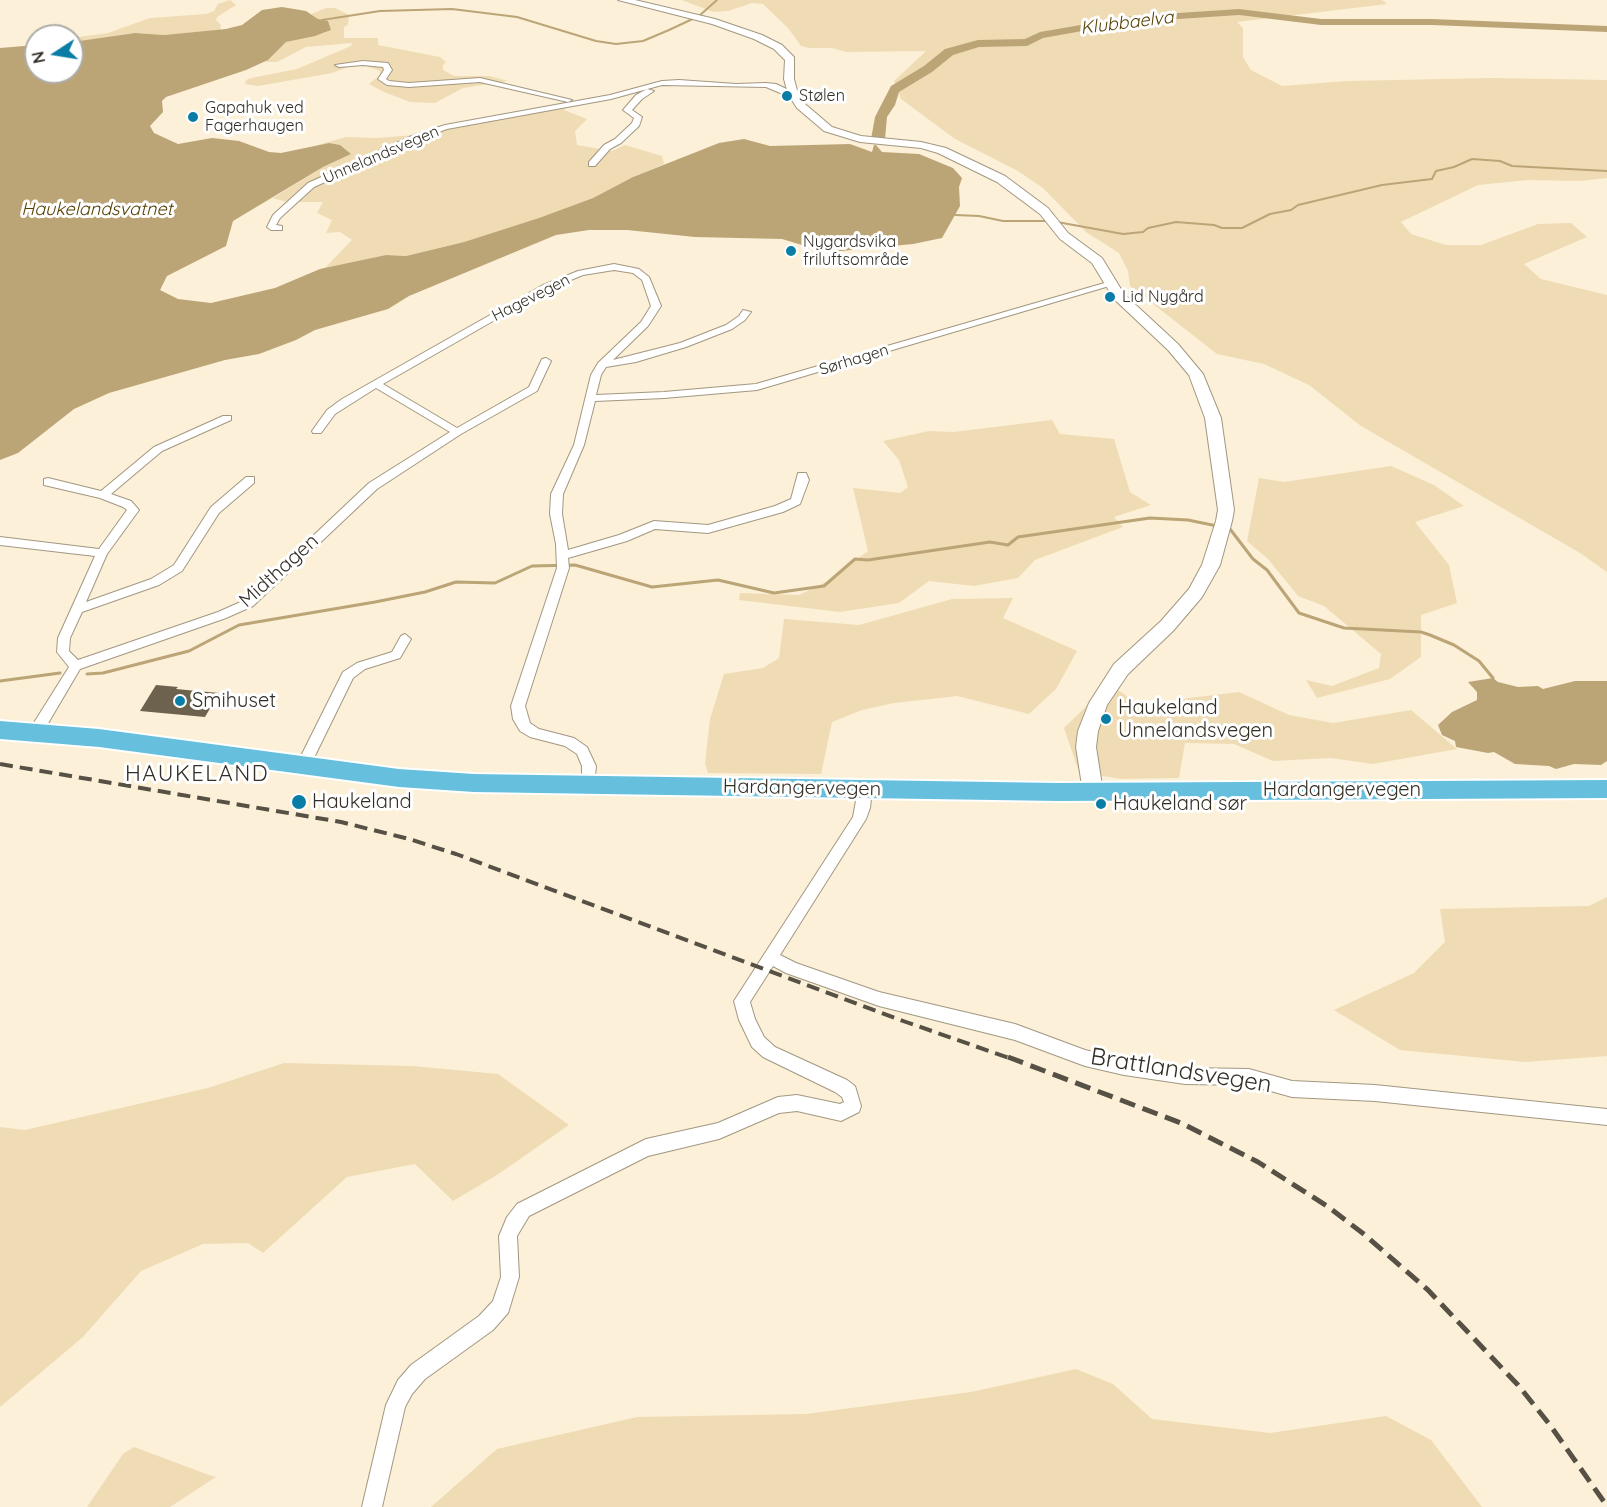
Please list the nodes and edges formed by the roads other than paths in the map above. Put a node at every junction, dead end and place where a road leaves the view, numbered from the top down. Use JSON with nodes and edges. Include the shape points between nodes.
{"nodes":[{"id":1,"x":623,"y":0,"type":"edge"},
{"id":2,"x":339,"y":65,"type":"dead end"},
{"id":3,"x":662,"y":83,"type":"junction"},
{"id":4,"x":793,"y":94,"type":"junction"},
{"id":5,"x":588,"y":101,"type":"junction"},
{"id":6,"x":592,"y":164,"type":"dead end"},
{"id":7,"x":279,"y":228,"type":"dead end"},
{"id":8,"x":1111,"y":284,"type":"junction"},
{"id":9,"x":746,"y":312,"type":"dead end"},
{"id":10,"x":546,"y":361,"type":"dead end"},
{"id":11,"x":602,"y":364,"type":"junction"},
{"id":12,"x":376,"y":384,"type":"junction"},
{"id":13,"x":590,"y":398,"type":"junction"},
{"id":14,"x":227,"y":418,"type":"dead end"},
{"id":15,"x":317,"y":431,"type":"dead end"},
{"id":16,"x":457,"y":432,"type":"junction"},
{"id":17,"x":802,"y":475,"type":"dead end"},
{"id":18,"x":250,"y":480,"type":"dead end"},
{"id":19,"x":48,"y":482,"type":"dead end"},
{"id":20,"x":103,"y":495,"type":"junction"},
{"id":21,"x":0,"y":541,"type":"edge"},
{"id":22,"x":102,"y":553,"type":"junction"},
{"id":23,"x":563,"y":561,"type":"junction"},
{"id":24,"x":78,"y":609,"type":"junction"},
{"id":25,"x":405,"y":639,"type":"dead end"},
{"id":26,"x":76,"y":666,"type":"junction"},
{"id":27,"x":0,"y":730,"type":"edge"},
{"id":28,"x":35,"y":733,"type":"junction"},
{"id":29,"x":303,"y":766,"type":"junction"},
{"id":30,"x":589,"y":784,"type":"junction"},
{"id":31,"x":1607,"y":789,"type":"edge"},
{"id":32,"x":865,"y":790,"type":"junction"},
{"id":33,"x":1093,"y":792,"type":"junction"},
{"id":34,"x":770,"y":957,"type":"junction"},
{"id":35,"x":1607,"y":1117,"type":"edge"},
{"id":36,"x":372,"y":1507,"type":"edge"}],
"edges":[{"from":1,"to":4,"type":"main road","via":[[715,22],[778,48],[790,59]]},
{"from":2,"to":5,"type":"street","name":"Unnelandsvegen","via":[[385,65],[388,70],[382,79],[387,83],[480,80],[547,98]]},
{"from":3,"to":4,"type":"street","name":"Unnelandsvegen","via":[[765,85]]},
{"from":3,"to":5,"type":"street","name":"Unnelandsvegen"},
{"from":3,"to":6,"type":"street","via":[[627,110],[638,117],[636,124]]},
{"from":4,"to":8,"type":"main road","via":[[815,120],[838,133],[942,150],[1001,179],[1044,211],[1064,236],[1097,261]]},
{"from":5,"to":7,"type":"street","name":"Unnelandsvegen","via":[[445,127],[417,137],[311,185],[276,218],[271,227]]},
{"from":8,"to":13,"type":"street","name":"Sørhagen","via":[[757,387]]},
{"from":8,"to":33,"type":"main road","via":[[1188,363],[1200,382],[1213,418],[1226,510],[1211,565],[1196,593],[1121,669],[1098,703],[1086,747]]},
{"from":9,"to":11,"type":"street","via":[[729,327],[683,345]]},
{"from":10,"to":16,"type":"street","name":"Midthagen","via":[[533,389]]},
{"from":11,"to":12,"type":"street","name":"Hagevegen","via":[[645,324],[656,306],[646,279],[629,268],[593,270],[546,287]]},
{"from":11,"to":13,"type":"street","name":"Hagevegen"},
{"from":12,"to":15,"type":"street","name":"Hagevegen","via":[[331,412]]},
{"from":12,"to":16,"type":"street"},
{"from":13,"to":23,"type":"street","name":"Hagevegen","via":[[579,445],[556,494]]},
{"from":14,"to":20,"type":"street","via":[[165,445]]},
{"from":16,"to":26,"type":"street","name":"Midthagen","via":[[373,486],[241,608]]},
{"from":17,"to":23,"type":"street","via":[[796,501],[779,509],[708,529],[654,525]]},
{"from":18,"to":24,"type":"street","via":[[215,510],[178,568],[155,582]]},
{"from":19,"to":20,"type":"street"},
{"from":20,"to":22,"type":"street","via":[[133,510]]},
{"from":21,"to":22,"type":"street"},
{"from":22,"to":24,"type":"street"},
{"from":23,"to":30,"type":"street","name":"Hagevegen","via":[[518,706],[525,728],[569,742],[582,751],[589,766]]},
{"from":24,"to":26,"type":"street","via":[[62,645],[66,658]]},
{"from":25,"to":29,"type":"street","via":[[396,655],[361,666],[348,675]]},
{"from":26,"to":28,"type":"street"},
{"from":27,"to":28,"type":"main road","name":"Hardangervegen"},
{"from":28,"to":29,"type":"main road","name":"Hardangervegen"},
{"from":29,"to":30,"type":"main road","name":"Hardangervegen","via":[[421,780]]},
{"from":30,"to":32,"type":"main road","name":"Hardangervegen"},
{"from":31,"to":33,"type":"main road","name":"Hardangervegen"},
{"from":32,"to":33,"type":"main road","name":"Hardangervegen"},
{"from":32,"to":34,"type":"street","via":[[859,819]]},
{"from":34,"to":35,"type":"street","name":"Brattlandsvegen","via":[[879,999],[1015,1032],[1085,1058],[1124,1067],[1185,1076],[1249,1077],[1292,1089],[1375,1093]]},
{"from":34,"to":36,"type":"street","via":[[742,1001],[752,1033],[769,1052],[841,1086],[849,1092],[853,1106],[841,1113],[796,1103],[778,1105],[719,1131],[646,1148],[523,1210],[508,1236],[510,1277],[501,1306],[486,1323],[418,1372],[405,1387],[396,1405]]}]}
